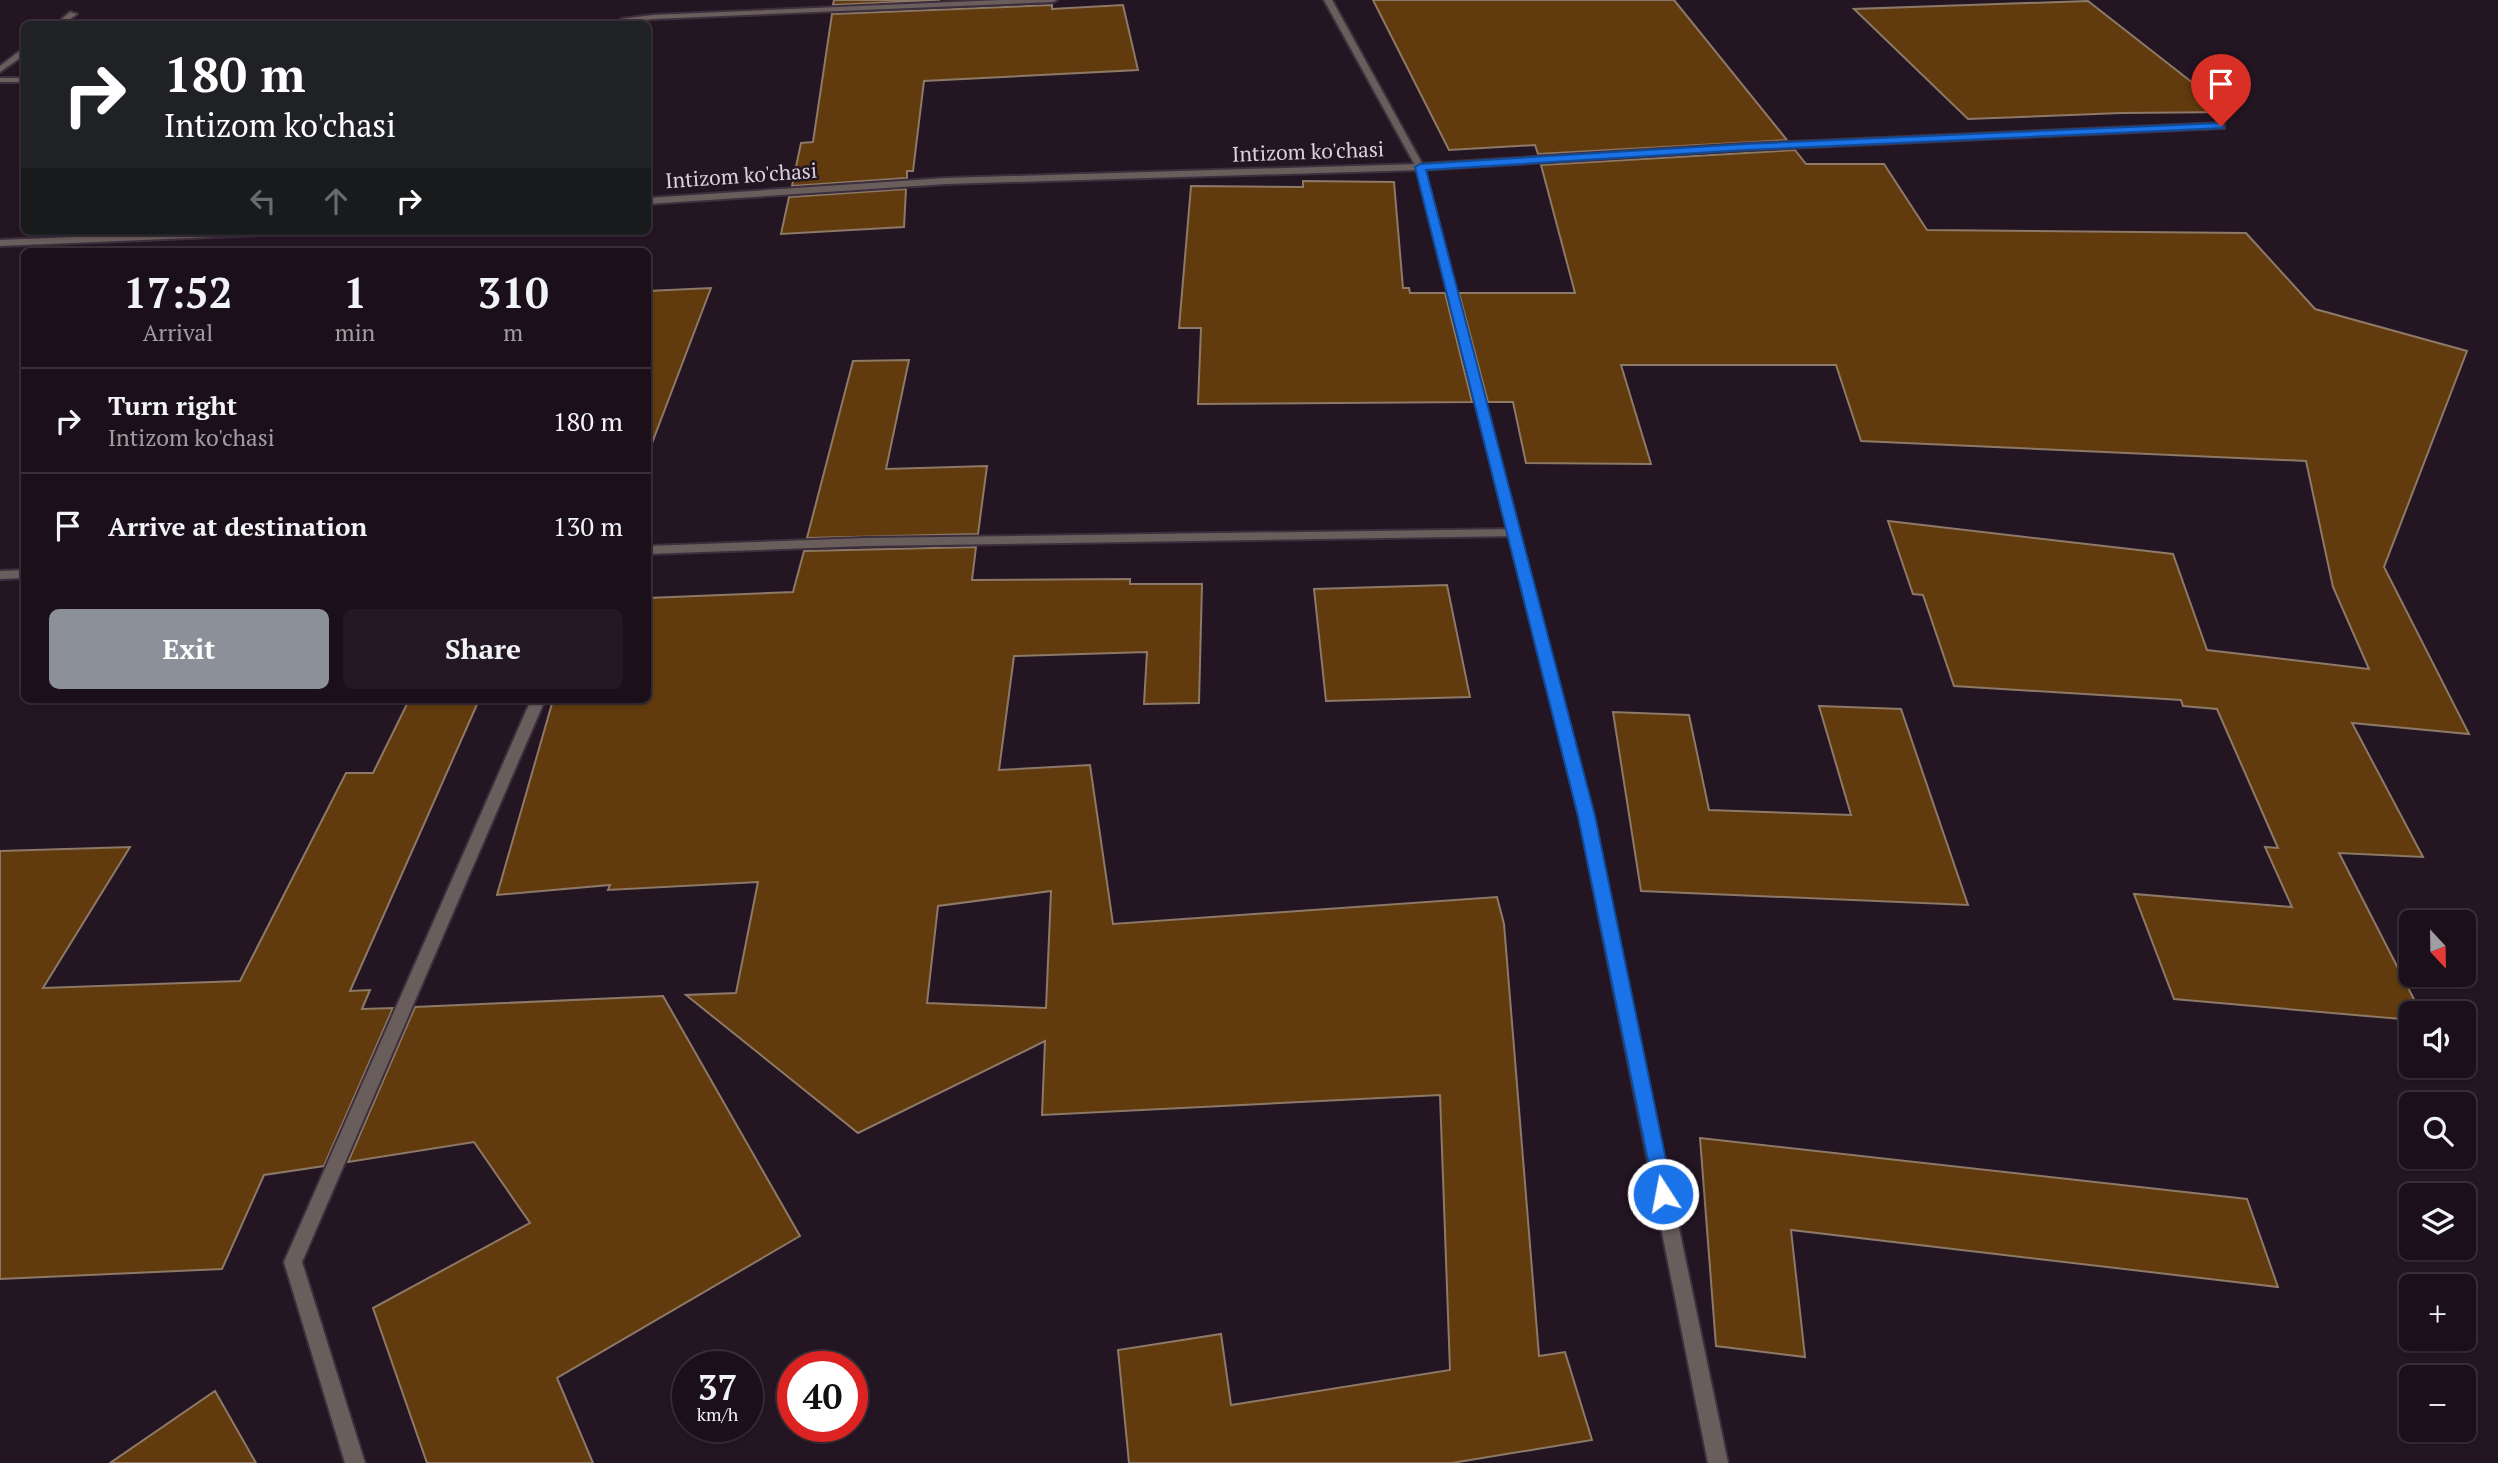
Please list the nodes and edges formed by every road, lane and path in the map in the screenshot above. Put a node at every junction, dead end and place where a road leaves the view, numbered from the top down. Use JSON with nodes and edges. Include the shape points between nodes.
{"nodes":[{"id":1,"x":1053,"y":0,"type":"edge"},
{"id":2,"x":1328,"y":0,"type":"edge"},
{"id":3,"x":73,"y":14,"type":"dead end"},
{"id":4,"x":63,"y":21,"type":"edge"},
{"id":5,"x":621,"y":21,"type":"edge"},
{"id":6,"x":21,"y":54,"type":"edge"},
{"id":7,"x":0,"y":71,"type":"edge"},
{"id":8,"x":0,"y":80,"type":"edge"},
{"id":9,"x":21,"y":80,"type":"edge"},
{"id":10,"x":2221,"y":126,"type":"dead end"},
{"id":11,"x":1420,"y":167,"type":"junction"},
{"id":12,"x":651,"y":201,"type":"edge"},
{"id":13,"x":189,"y":235,"type":"edge"},
{"id":14,"x":0,"y":243,"type":"edge"},
{"id":15,"x":1514,"y":533,"type":"junction"},
{"id":16,"x":651,"y":550,"type":"edge"},
{"id":17,"x":21,"y":574,"type":"edge"},
{"id":18,"x":0,"y":575,"type":"edge"},
{"id":19,"x":537,"y":703,"type":"edge"},
{"id":20,"x":355,"y":1463,"type":"edge"},
{"id":21,"x":1717,"y":1463,"type":"edge"}],
"edges":[{"from":1,"to":5,"type":"street"},
{"from":2,"to":11,"type":"street"},
{"from":3,"to":4,"type":"street"},
{"from":6,"to":7,"type":"street"},
{"from":8,"to":9,"type":"street"},
{"from":10,"to":11,"type":"street","name":"Intizom ko'chasi"},
{"from":11,"to":12,"type":"street","name":"Intizom ko'chasi","via":[[946,181]]},
{"from":11,"to":15,"type":"street"},
{"from":13,"to":14,"type":"street"},
{"from":15,"to":16,"type":"street","via":[[865,542]]},
{"from":15,"to":21,"type":"street","via":[[1587,816]]},
{"from":17,"to":18,"type":"street"},
{"from":19,"to":20,"type":"street","via":[[293,1262]]}]}
